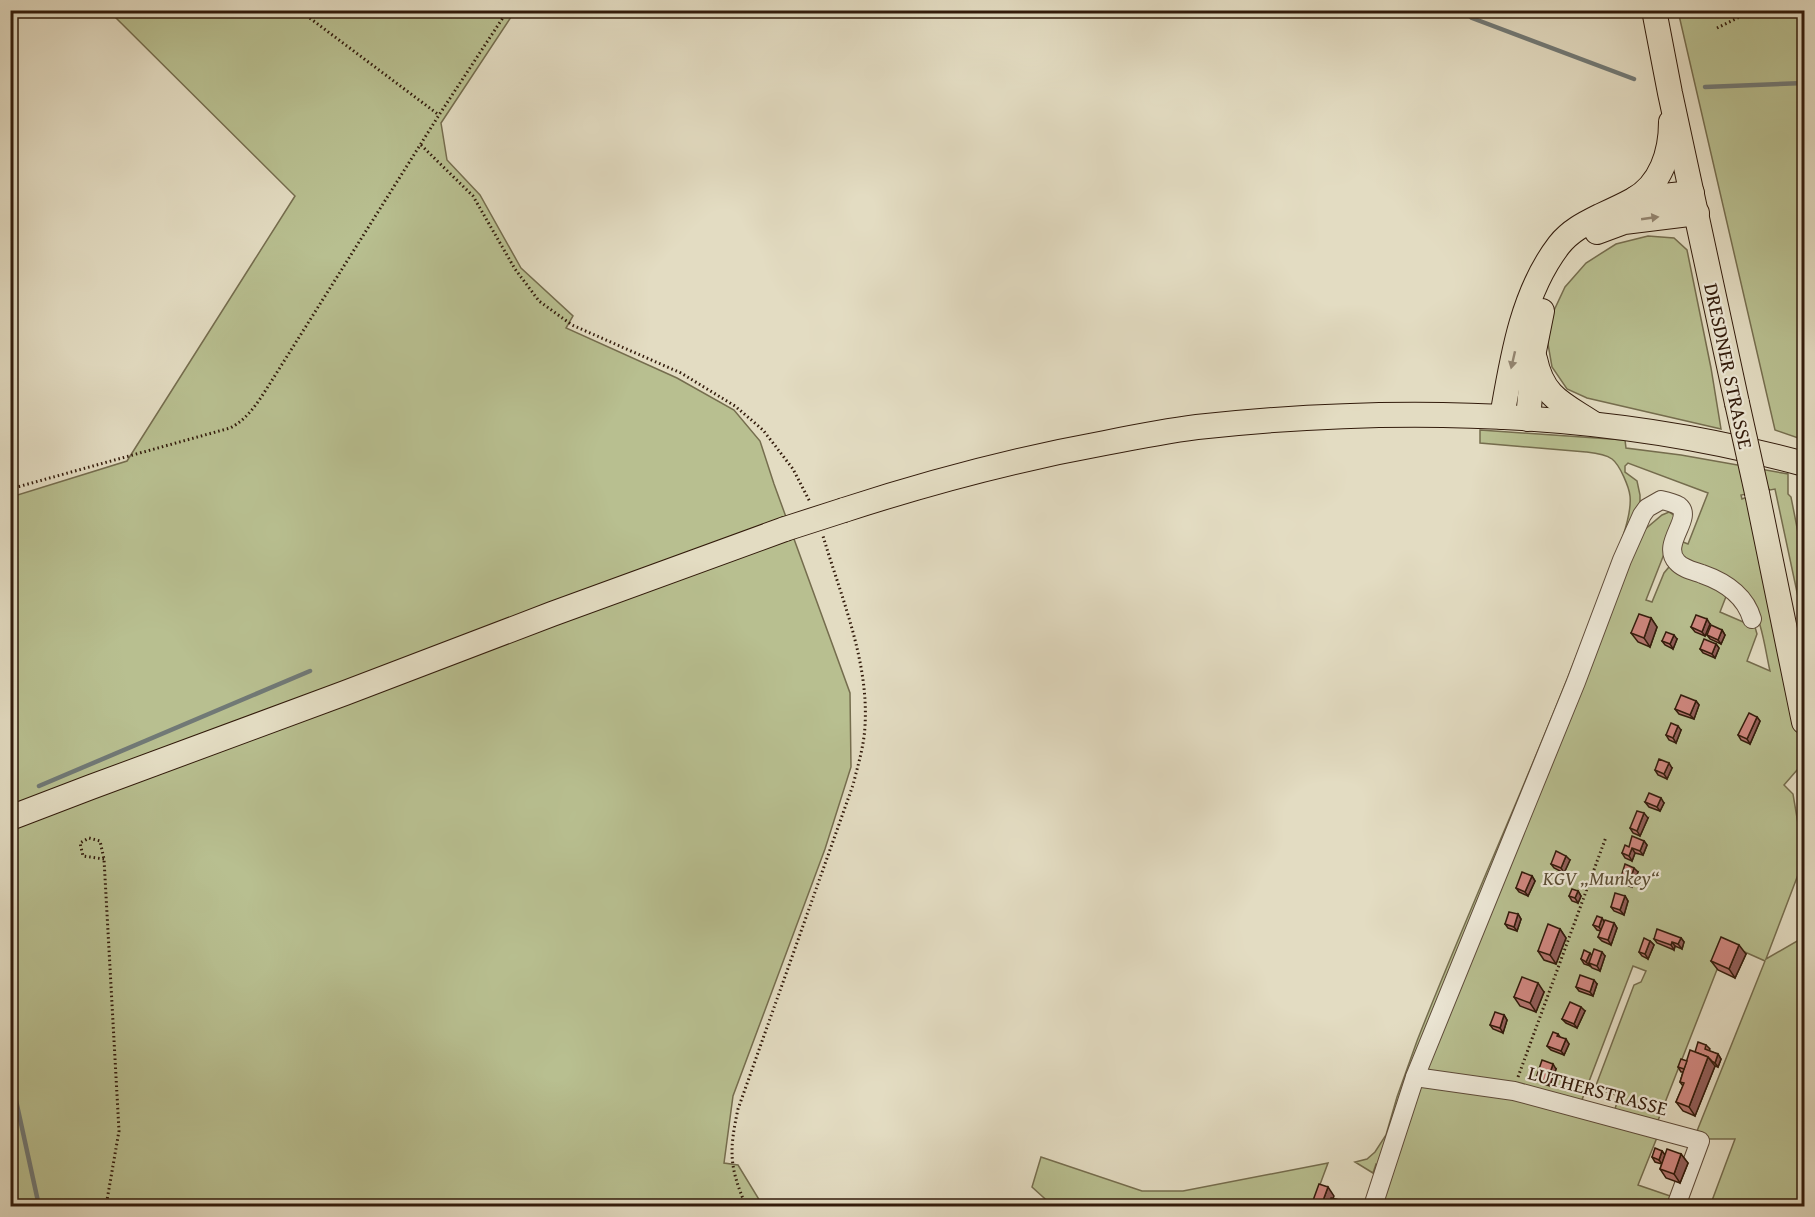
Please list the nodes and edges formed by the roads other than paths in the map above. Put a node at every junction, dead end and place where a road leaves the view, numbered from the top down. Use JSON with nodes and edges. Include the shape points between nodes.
{"nodes":[{"id":1,"x":1654,"y":10,"type":"edge"},
{"id":2,"x":1670,"y":93,"type":"junction"},
{"id":3,"x":1635,"y":199,"type":"junction"},
{"id":4,"x":1695,"y":203,"type":"junction"},
{"id":5,"x":1534,"y":351,"type":"junction"},
{"id":6,"x":1502,"y":417,"type":"junction"},
{"id":7,"x":1528,"y":419,"type":"junction"},
{"id":8,"x":1596,"y":425,"type":"junction"},
{"id":9,"x":1804,"y":464,"type":"edge"},
{"id":10,"x":1752,"y":619,"type":"dead end"},
{"id":11,"x":1804,"y":722,"type":"edge"},
{"id":12,"x":10,"y":818,"type":"edge"},
{"id":13,"x":1415,"y":1077,"type":"junction"},
{"id":14,"x":1373,"y":1206,"type":"edge"},
{"id":15,"x":1676,"y":1206,"type":"edge"}],
"edges":[{"from":1,"to":2,"type":"main road","name":"DRESDNER STRASSE"},
{"from":2,"to":3,"type":"main road","via":[[1671,140],[1663,166],[1653,184]]},
{"from":2,"to":4,"type":"main road","name":"DRESDNER STRASSE"},
{"from":3,"to":4,"type":"main road"},
{"from":3,"to":6,"type":"main road","one_way":true,"via":[[1577,227],[1546,265],[1526,313]]},
{"from":5,"to":4,"type":"main road","one_way":true,"via":[[1548,295],[1581,245],[1597,232],[1624,222]]},
{"from":4,"to":11,"type":"main road","name":"DRESDNER STRASSE","bridge":true},
{"from":5,"to":7,"type":"main road"},
{"from":5,"to":8,"type":"main road","via":[[1538,374],[1551,395]]},
{"from":6,"to":7,"type":"main road"},
{"from":6,"to":12,"type":"main road","bridge":true,"via":[[1369,415],[1195,427],[1063,451],[902,491],[552,614]]},
{"from":7,"to":8,"type":"main road"},
{"from":8,"to":9,"type":"main road","via":[[1706,441]]},
{"from":10,"to":13,"type":"street","via":[[1745,602],[1734,591],[1677,562],[1672,546],[1684,517],[1678,506],[1661,500],[1647,508],[1622,560]]},
{"from":13,"to":14,"type":"street"},
{"from":13,"to":15,"type":"street","name":"LUTHERSTRASSE","via":[[1514,1091],[1700,1141]]}]}
